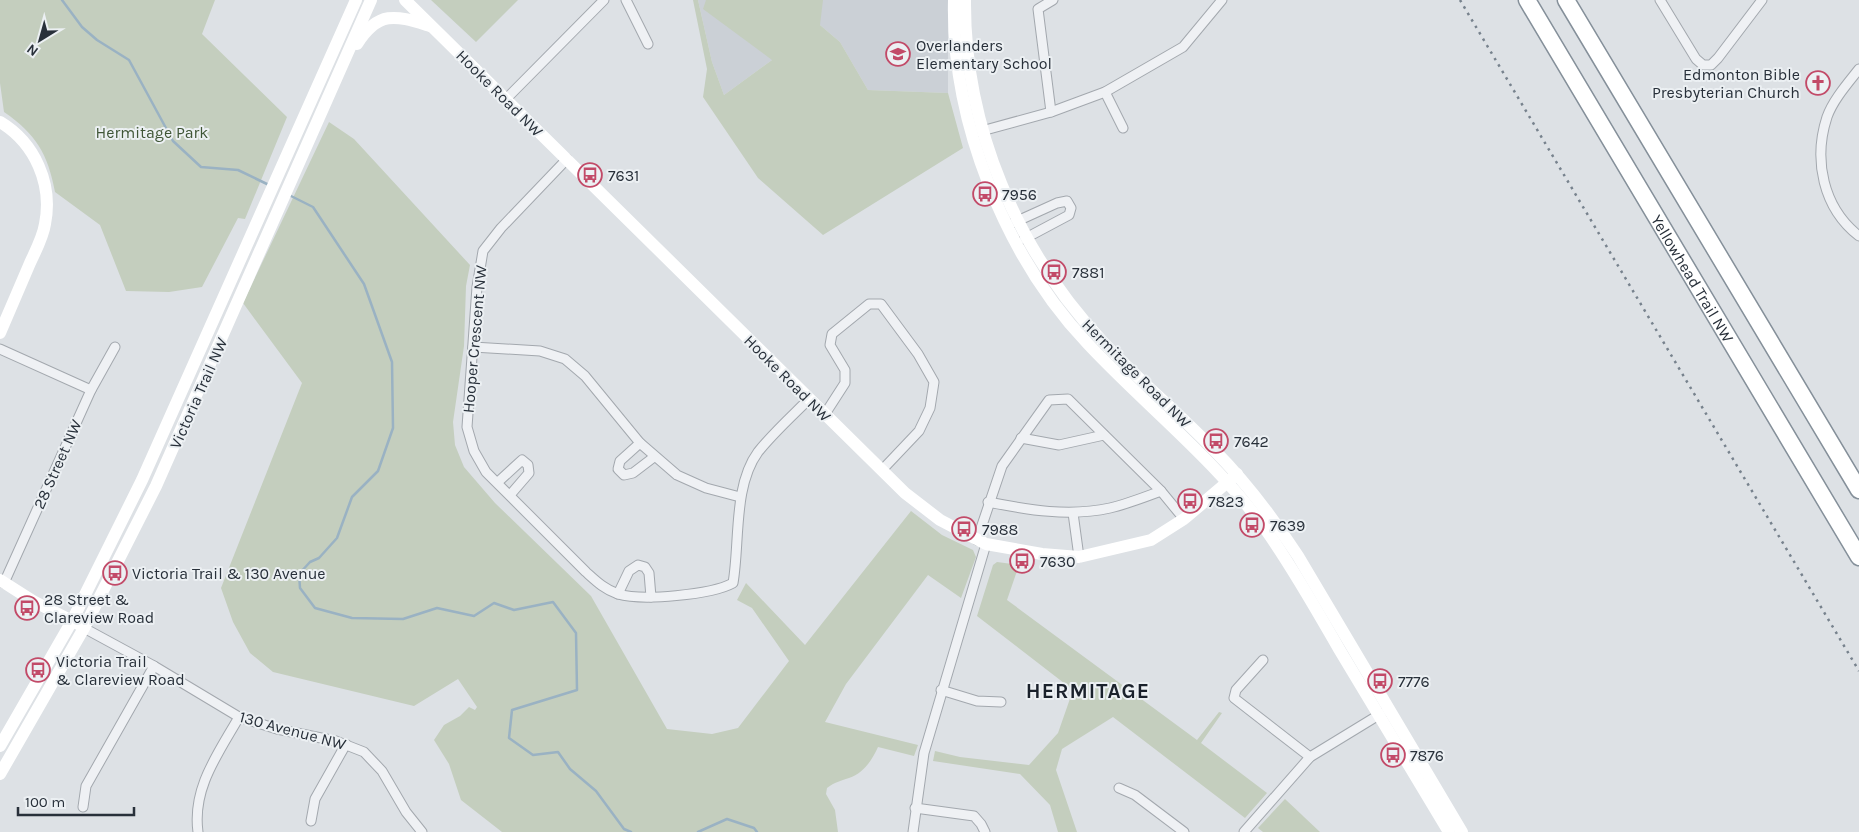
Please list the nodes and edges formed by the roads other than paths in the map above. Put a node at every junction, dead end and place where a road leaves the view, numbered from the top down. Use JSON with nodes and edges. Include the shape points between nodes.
{"nodes":[{"id":1,"x":356,"y":0,"type":"edge"},
{"id":2,"x":371,"y":0,"type":"edge"},
{"id":3,"x":405,"y":0,"type":"edge"},
{"id":4,"x":604,"y":0,"type":"edge"},
{"id":5,"x":626,"y":0,"type":"edge"},
{"id":6,"x":954,"y":0,"type":"edge"},
{"id":7,"x":965,"y":0,"type":"edge"},
{"id":8,"x":1054,"y":0,"type":"edge"},
{"id":9,"x":1222,"y":0,"type":"edge"},
{"id":10,"x":1527,"y":0,"type":"edge"},
{"id":11,"x":1566,"y":0,"type":"edge"},
{"id":12,"x":1660,"y":0,"type":"edge"},
{"id":13,"x":1762,"y":0,"type":"edge"},
{"id":14,"x":432,"y":27,"type":"junction"},
{"id":15,"x":648,"y":44,"type":"dead end"},
{"id":16,"x":1859,"y":69,"type":"edge"},
{"id":17,"x":340,"y":71,"type":"junction"},
{"id":18,"x":1106,"y":92,"type":"junction"},
{"id":19,"x":506,"y":99,"type":"junction"},
{"id":20,"x":1051,"y":112,"type":"junction"},
{"id":21,"x":0,"y":122,"type":"edge"},
{"id":22,"x":1122,"y":128,"type":"dead end"},
{"id":23,"x":978,"y":132,"type":"junction"},
{"id":24,"x":567,"y":160,"type":"junction"},
{"id":25,"x":1014,"y":223,"type":"junction"},
{"id":26,"x":1859,"y":236,"type":"edge"},
{"id":27,"x":1022,"y":240,"type":"junction"},
{"id":28,"x":0,"y":333,"type":"edge"},
{"id":29,"x":115,"y":347,"type":"dead end"},
{"id":30,"x":473,"y":347,"type":"junction"},
{"id":31,"x":0,"y":349,"type":"edge"},
{"id":32,"x":91,"y":390,"type":"junction"},
{"id":33,"x":809,"y":399,"type":"junction"},
{"id":34,"x":825,"y":414,"type":"junction"},
{"id":35,"x":1104,"y":435,"type":"junction"},
{"id":36,"x":1021,"y":438,"type":"junction"},
{"id":37,"x":640,"y":442,"type":"junction"},
{"id":38,"x":654,"y":456,"type":"junction"},
{"id":39,"x":882,"y":470,"type":"junction"},
{"id":40,"x":1232,"y":478,"type":"junction"},
{"id":41,"x":498,"y":482,"type":"junction"},
{"id":42,"x":1859,"y":490,"type":"edge"},
{"id":43,"x":1161,"y":491,"type":"junction"},
{"id":44,"x":510,"y":495,"type":"junction"},
{"id":45,"x":740,"y":497,"type":"junction"},
{"id":46,"x":988,"y":502,"type":"junction"},
{"id":47,"x":1074,"y":512,"type":"junction"},
{"id":48,"x":1184,"y":519,"type":"junction"},
{"id":49,"x":981,"y":542,"type":"junction"},
{"id":50,"x":1079,"y":557,"type":"junction"},
{"id":51,"x":1859,"y":557,"type":"edge"},
{"id":52,"x":2,"y":582,"type":"edge"},
{"id":53,"x":618,"y":594,"type":"junction"},
{"id":54,"x":650,"y":597,"type":"junction"},
{"id":55,"x":72,"y":621,"type":"junction"},
{"id":56,"x":84,"y":628,"type":"junction"},
{"id":57,"x":1263,"y":660,"type":"dead end"},
{"id":58,"x":154,"y":666,"type":"junction"},
{"id":59,"x":941,"y":690,"type":"junction"},
{"id":60,"x":1001,"y":702,"type":"dead end"},
{"id":61,"x":1384,"y":712,"type":"junction"},
{"id":62,"x":239,"y":717,"type":"junction"},
{"id":63,"x":346,"y":744,"type":"junction"},
{"id":64,"x":0,"y":746,"type":"edge"},
{"id":65,"x":1310,"y":757,"type":"junction"},
{"id":66,"x":0,"y":774,"type":"edge"},
{"id":67,"x":1119,"y":788,"type":"dead end"},
{"id":68,"x":83,"y":807,"type":"dead end"},
{"id":69,"x":915,"y":808,"type":"junction"},
{"id":70,"x":311,"y":822,"type":"dead end"},
{"id":71,"x":198,"y":832,"type":"edge"},
{"id":72,"x":422,"y":832,"type":"edge"},
{"id":73,"x":914,"y":832,"type":"edge"},
{"id":74,"x":985,"y":832,"type":"edge"},
{"id":75,"x":1184,"y":832,"type":"edge"},
{"id":76,"x":1244,"y":832,"type":"edge"},
{"id":77,"x":1449,"y":832,"type":"edge"},
{"id":78,"x":1462,"y":832,"type":"edge"}],
"edges":[{"from":1,"to":55,"type":"street","name":"Victoria Trail NW","via":[[142,480]]},
{"from":2,"to":17,"type":"street","name":"Victoria Trail NW"},
{"from":3,"to":14,"type":"street","name":"Hooke Road NW"},
{"from":4,"to":19,"type":"street"},
{"from":5,"to":15,"type":"street"},
{"from":6,"to":23,"type":"street","name":"Hermitage Road NW","via":[[958,64]]},
{"from":7,"to":23,"type":"street","name":"Hermitage Road NW"},
{"from":8,"to":20,"type":"street","via":[[1038,9]]},
{"from":9,"to":18,"type":"street","via":[[1183,47]]},
{"from":10,"to":51,"type":"highway","name":"Yellowhead Trail NW"},
{"from":11,"to":42,"type":"highway","name":"Yellowhead Trail NW"},
{"from":12,"to":13,"type":"street","via":[[1696,59],[1703,65],[1711,65],[1718,58]]},
{"from":14,"to":17,"type":"street","via":[[401,16],[388,18],[370,28]]},
{"from":14,"to":19,"type":"street","name":"Hooke Road NW"},
{"from":16,"to":26,"type":"street","via":[[1828,116],[1822,140],[1821,165],[1826,190],[1836,210]]},
{"from":17,"to":56,"type":"street","name":"Victoria Trail NW","via":[[156,486]]},
{"from":18,"to":20,"type":"street"},
{"from":18,"to":22,"type":"street"},
{"from":19,"to":24,"type":"street","name":"Hooke Road NW"},
{"from":20,"to":23,"type":"street"},
{"from":21,"to":28,"type":"street","via":[[19,136],[32,153],[43,177],[47,203],[43,234]]},
{"from":23,"to":25,"type":"street","name":"Hermitage Road NW","via":[[993,194]]},
{"from":24,"to":30,"type":"street","name":"Hooper Crescent NW","via":[[500,228],[483,251]]},
{"from":24,"to":33,"type":"street","name":"Hooke Road NW"},
{"from":25,"to":27,"type":"street","name":"Hermitage Road NW"},
{"from":25,"to":27,"type":"street","via":[[1057,202],[1067,202],[1071,208],[1069,215]]},
{"from":27,"to":40,"type":"street","name":"Hermitage Road NW","via":[[1042,286],[1086,342]]},
{"from":29,"to":32,"type":"street","name":"28 Street NW"},
{"from":30,"to":37,"type":"street","via":[[540,351],[565,359],[586,376]]},
{"from":30,"to":41,"type":"street","name":"Hooper Crescent NW","via":[[466,427],[486,472]]},
{"from":31,"to":32,"type":"street"},
{"from":32,"to":52,"type":"street","name":"28 Street NW"},
{"from":33,"to":34,"type":"street","name":"Hooke Road NW"},
{"from":33,"to":45,"type":"street","name":"Hooper Crescent NW","via":[[757,453]]},
{"from":34,"to":39,"type":"street","name":"Hooke Road NW"},
{"from":34,"to":39,"type":"street","via":[[845,383],[845,370],[830,345],[832,334],[870,304],[881,304],[918,354],[934,382],[930,408],[920,431]]},
{"from":35,"to":36,"type":"street","via":[[1059,445]]},
{"from":35,"to":36,"type":"street","via":[[1068,399],[1049,400]]},
{"from":35,"to":43,"type":"street"},
{"from":36,"to":46,"type":"street","via":[[1002,466]]},
{"from":37,"to":38,"type":"street"},
{"from":37,"to":38,"type":"street","via":[[620,461],[618,470],[624,475],[633,474]]},
{"from":38,"to":45,"type":"street","via":[[677,475],[706,488]]},
{"from":39,"to":49,"type":"street","name":"Hooke Road NW","via":[[940,520]]},
{"from":40,"to":48,"type":"street","name":"Hooke Road NW"},
{"from":40,"to":61,"type":"street","name":"Hermitage Road NW"},
{"from":41,"to":44,"type":"street","name":"Hooper Crescent NW"},
{"from":41,"to":44,"type":"street","via":[[522,460],[528,465],[529,473]]},
{"from":43,"to":47,"type":"street","via":[[1110,508]]},
{"from":43,"to":48,"type":"street"},
{"from":44,"to":53,"type":"street","name":"Hooper Crescent NW","via":[[602,587]]},
{"from":45,"to":54,"type":"street","name":"Hooper Crescent NW","via":[[733,583],[721,590]]},
{"from":46,"to":47,"type":"street","via":[[1029,510]]},
{"from":46,"to":49,"type":"street"},
{"from":47,"to":50,"type":"street"},
{"from":48,"to":50,"type":"street","name":"Hooke Road NW","via":[[1151,540]]},
{"from":49,"to":50,"type":"street","name":"Hooke Road NW","via":[[1042,554]]},
{"from":49,"to":59,"type":"street"},
{"from":52,"to":55,"type":"street"},
{"from":53,"to":54,"type":"street","name":"Hooper Crescent NW"},
{"from":53,"to":54,"type":"street","via":[[629,571],[638,565],[645,567],[648,573]]},
{"from":55,"to":56,"type":"street"},
{"from":55,"to":64,"type":"street","name":"Victoria Trail NW"},
{"from":56,"to":58,"type":"street","name":"130 Avenue NW"},
{"from":56,"to":66,"type":"street","name":"Victoria Trail NW"},
{"from":57,"to":65,"type":"street","via":[[1236,690],[1234,698]]},
{"from":58,"to":62,"type":"street","name":"130 Avenue NW"},
{"from":58,"to":68,"type":"street","via":[[86,786]]},
{"from":59,"to":60,"type":"street","via":[[977,701]]},
{"from":59,"to":69,"type":"street","via":[[924,753]]},
{"from":61,"to":65,"type":"street"},
{"from":61,"to":77,"type":"street","name":"Hermitage Road NW"},
{"from":61,"to":78,"type":"street","name":"Hermitage Road NW"},
{"from":62,"to":63,"type":"street","name":"130 Avenue NW"},
{"from":62,"to":71,"type":"street","via":[[200,790]]},
{"from":63,"to":70,"type":"street","via":[[315,798]]},
{"from":63,"to":72,"type":"street","name":"130 Avenue NW","via":[[364,752],[377,764]]},
{"from":65,"to":76,"type":"street"},
{"from":67,"to":75,"type":"street","via":[[1135,795]]},
{"from":69,"to":73,"type":"street"},
{"from":69,"to":74,"type":"street","via":[[974,816]]}]}
